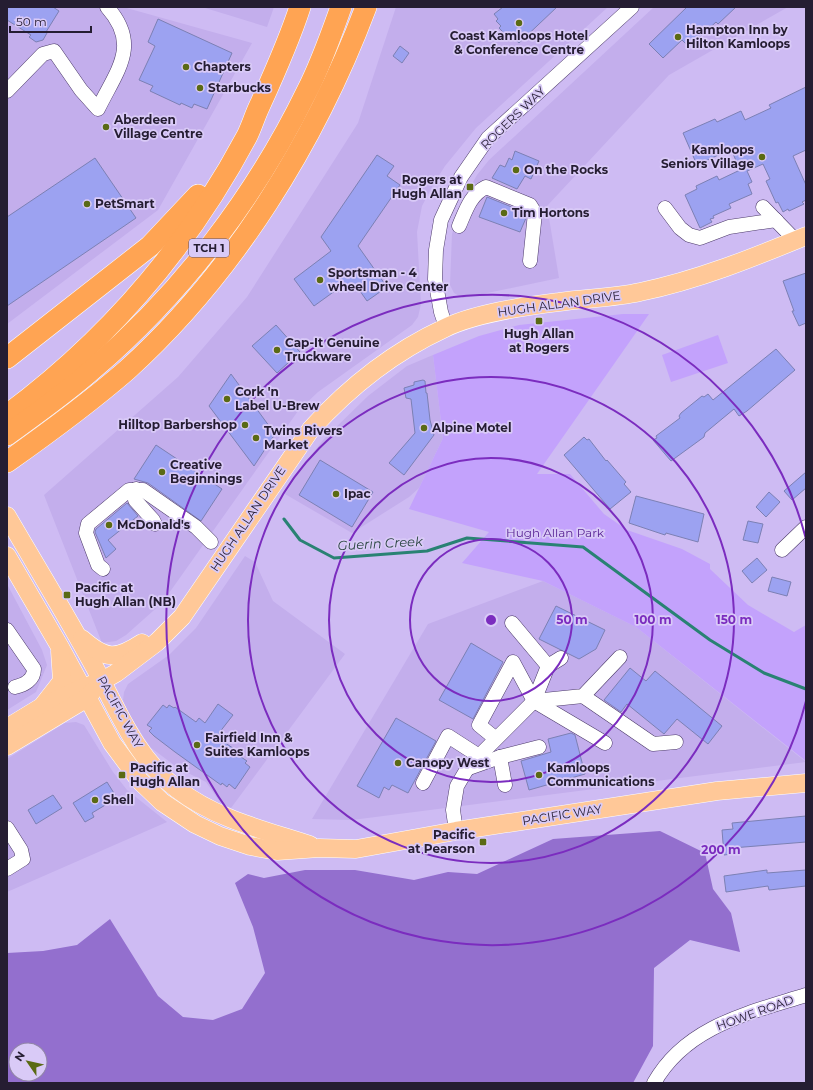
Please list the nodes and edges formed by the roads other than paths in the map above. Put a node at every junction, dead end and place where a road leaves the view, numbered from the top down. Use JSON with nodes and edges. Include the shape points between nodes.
{"nodes":[{"id":1,"x":106,"y":7,"type":"edge"},
{"id":2,"x":300,"y":7,"type":"edge"},
{"id":3,"x":341,"y":7,"type":"edge"},
{"id":4,"x":366,"y":7,"type":"edge"},
{"id":5,"x":632,"y":7,"type":"edge"},
{"id":6,"x":7,"y":91,"type":"edge"},
{"id":7,"x":259,"y":108,"type":"junction"},
{"id":8,"x":763,"y":207,"type":"dead end"},
{"id":9,"x":665,"y":208,"type":"dead end"},
{"id":10,"x":776,"y":220,"type":"junction"},
{"id":11,"x":459,"y":226,"type":"dead end"},
{"id":12,"x":801,"y":238,"type":"edge"},
{"id":13,"x":530,"y":260,"type":"dead end"},
{"id":14,"x":188,"y":307,"type":"junction"},
{"id":15,"x":446,"y":327,"type":"junction"},
{"id":16,"x":26,"y":342,"type":"junction"},
{"id":17,"x":7,"y":355,"type":"edge"},
{"id":18,"x":7,"y":358,"type":"edge"},
{"id":19,"x":7,"y":415,"type":"edge"},
{"id":20,"x":7,"y":435,"type":"edge"},
{"id":21,"x":7,"y":462,"type":"edge"},
{"id":22,"x":7,"y":478,"type":"edge"},
{"id":23,"x":136,"y":489,"type":"junction"},
{"id":24,"x":7,"y":516,"type":"edge"},
{"id":25,"x":155,"y":524,"type":"dead end"},
{"id":26,"x":806,"y":527,"type":"edge"},
{"id":27,"x":211,"y":542,"type":"dead end"},
{"id":28,"x":782,"y":550,"type":"dead end"},
{"id":29,"x":7,"y":556,"type":"edge"},
{"id":30,"x":103,"y":569,"type":"dead end"},
{"id":31,"x":182,"y":617,"type":"junction"},
{"id":32,"x":512,"y":623,"type":"dead end"},
{"id":33,"x":7,"y":630,"type":"edge"},
{"id":34,"x":76,"y":635,"type":"junction"},
{"id":35,"x":60,"y":647,"type":"junction"},
{"id":36,"x":620,"y":657,"type":"dead end"},
{"id":37,"x":561,"y":658,"type":"dead end"},
{"id":38,"x":548,"y":666,"type":"junction"},
{"id":39,"x":102,"y":681,"type":"junction"},
{"id":40,"x":15,"y":687,"type":"dead end"},
{"id":41,"x":84,"y":693,"type":"junction"},
{"id":42,"x":583,"y":696,"type":"junction"},
{"id":43,"x":534,"y":701,"type":"junction"},
{"id":44,"x":43,"y":706,"type":"junction"},
{"id":45,"x":7,"y":728,"type":"edge"},
{"id":46,"x":495,"y":738,"type":"junction"},
{"id":47,"x":676,"y":742,"type":"dead end"},
{"id":48,"x":605,"y":743,"type":"dead end"},
{"id":49,"x":7,"y":746,"type":"edge"},
{"id":50,"x":539,"y":747,"type":"dead end"},
{"id":51,"x":479,"y":756,"type":"junction"},
{"id":52,"x":500,"y":757,"type":"junction"},
{"id":53,"x":467,"y":769,"type":"junction"},
{"id":54,"x":422,"y":783,"type":"dead end"},
{"id":55,"x":806,"y":783,"type":"edge"},
{"id":56,"x":505,"y":784,"type":"dead end"},
{"id":57,"x":229,"y":818,"type":"junction"},
{"id":58,"x":7,"y":828,"type":"edge"},
{"id":59,"x":456,"y":831,"type":"junction"},
{"id":60,"x":220,"y":836,"type":"junction"},
{"id":61,"x":319,"y":848,"type":"junction"},
{"id":62,"x":7,"y":869,"type":"edge"},
{"id":63,"x":806,"y":995,"type":"edge"},
{"id":64,"x":654,"y":1083,"type":"edge"}],
"edges":[{"from":1,"to":6,"type":"street","via":[[122,27],[125,46],[122,60],[98,109],[81,90],[54,51],[43,54]]},
{"from":2,"to":7,"type":"highway"},
{"from":3,"to":20,"type":"highway","number":"TCH 1","via":[[307,92],[282,137],[248,194],[198,262],[140,326],[116,348],[65,392]]},
{"from":4,"to":14,"type":"highway","number":"TCH 1","via":[[329,95],[284,177],[244,237]]},
{"from":5,"to":15,"type":"street","name":"ROGERS WAY","via":[[488,138],[460,177],[441,220],[436,250],[435,279]]},
{"from":7,"to":16,"type":"highway","via":[[221,167],[168,228],[123,268]]},
{"from":7,"to":19,"type":"highway","via":[[231,165],[181,240],[143,290],[90,347]]},
{"from":8,"to":10,"type":"street"},
{"from":9,"to":10,"type":"street","via":[[688,235],[700,238],[728,227]]},
{"from":10,"to":12,"type":"street"},
{"from":11,"to":13,"type":"street","via":[[471,200],[477,192],[486,187],[530,205],[535,213]]},
{"from":12,"to":15,"type":"main road","name":"HUGH ALLAN DRIVE","via":[[704,275],[662,287],[613,297],[513,309]]},
{"from":14,"to":21,"type":"highway","number":"TCH 1","via":[[126,370],[55,428]]},
{"from":14,"to":22,"type":"highway","via":[[153,360],[131,382],[70,434]]},
{"from":15,"to":31,"type":"main road","name":"HUGH ALLAN DRIVE","via":[[392,358],[357,383],[311,429]]},
{"from":16,"to":17,"type":"highway"},
{"from":16,"to":18,"type":"highway"},
{"from":23,"to":25,"type":"street","via":[[135,500]]},
{"from":23,"to":27,"type":"street","via":[[143,490],[196,527]]},
{"from":23,"to":30,"type":"street","via":[[129,490],[88,524],[86,533],[98,565]]},
{"from":24,"to":34,"type":"main road","name":"PACIFIC WAY"},
{"from":26,"to":28,"type":"street"},
{"from":29,"to":35,"type":"main road","name":"PACIFIC WAY"},
{"from":31,"to":34,"type":"main road","via":[[126,654],[98,652]]},
{"from":31,"to":39,"type":"main road","name":"HUGH ALLAN DRIVE","via":[[152,646]]},
{"from":32,"to":38,"type":"street"},
{"from":33,"to":40,"type":"street","via":[[34,669],[30,680]]},
{"from":34,"to":39,"type":"main road","name":"PACIFIC WAY"},
{"from":35,"to":41,"type":"main road","name":"PACIFIC WAY"},
{"from":35,"to":44,"type":"main road","via":[[62,681]]},
{"from":36,"to":42,"type":"street"},
{"from":37,"to":38,"type":"street"},
{"from":38,"to":43,"type":"street"},
{"from":39,"to":41,"type":"main road","name":"HUGH ALLAN DRIVE"},
{"from":39,"to":57,"type":"main road","name":"PACIFIC WAY","via":[[128,732],[154,768],[192,800]]},
{"from":41,"to":44,"type":"main road","name":"HUGH ALLAN DRIVE"},
{"from":41,"to":49,"type":"main road","name":"HUGH ALLAN DRIVE"},
{"from":41,"to":60,"type":"main road","name":"PACIFIC WAY","via":[[112,743],[140,781],[179,814]]},
{"from":42,"to":43,"type":"street"},
{"from":42,"to":47,"type":"street","via":[[654,744]]},
{"from":43,"to":46,"type":"street"},
{"from":43,"to":46,"type":"street","via":[[513,662],[479,725]]},
{"from":43,"to":48,"type":"street"},
{"from":44,"to":45,"type":"main road","name":"HUGH ALLAN DRIVE"},
{"from":46,"to":51,"type":"street"},
{"from":50,"to":52,"type":"street"},
{"from":51,"to":53,"type":"street"},
{"from":51,"to":54,"type":"street","via":[[448,736]]},
{"from":52,"to":53,"type":"street"},
{"from":52,"to":56,"type":"street"},
{"from":53,"to":59,"type":"street","via":[[457,786],[453,810]]},
{"from":55,"to":59,"type":"main road","name":"PACIFIC WAY","via":[[717,791]]},
{"from":57,"to":60,"type":"main road"},
{"from":57,"to":61,"type":"main road","name":"PACIFIC WAY"},
{"from":58,"to":62,"type":"street","via":[[21,850],[23,859]]},
{"from":59,"to":61,"type":"main road","name":"PACIFIC WAY","via":[[356,848]]},
{"from":60,"to":61,"type":"main road","name":"PACIFIC WAY","via":[[250,846],[277,851]]},
{"from":63,"to":64,"type":"street","name":"HOWE ROAD","via":[[723,1022],[703,1033],[681,1048],[662,1068]]}]}
